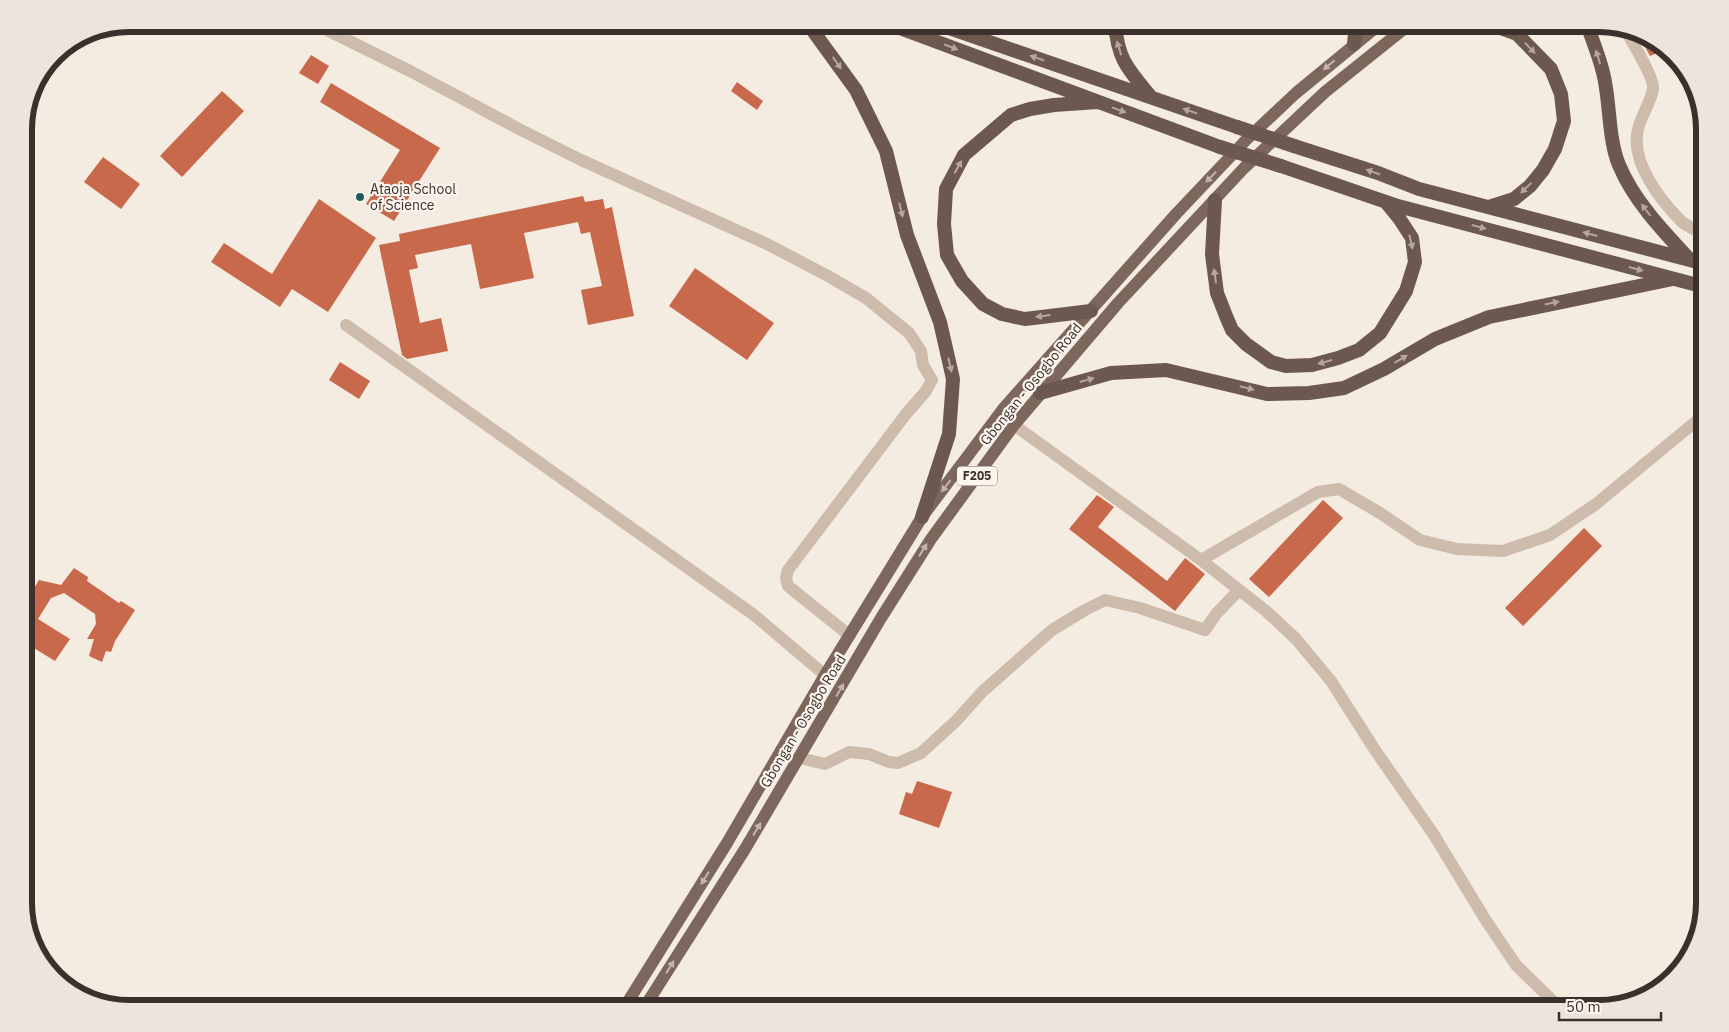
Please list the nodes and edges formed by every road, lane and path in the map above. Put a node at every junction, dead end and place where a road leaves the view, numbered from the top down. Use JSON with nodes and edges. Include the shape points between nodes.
{"nodes":[{"id":1,"x":912,"y":32,"type":"edge"},
{"id":2,"x":962,"y":32,"type":"edge"},
{"id":3,"x":1116,"y":32,"type":"edge"},
{"id":4,"x":1355,"y":32,"type":"edge"},
{"id":5,"x":1369,"y":32,"type":"edge"},
{"id":6,"x":1400,"y":32,"type":"edge"},
{"id":7,"x":1512,"y":32,"type":"edge"},
{"id":8,"x":1590,"y":32,"type":"edge"},
{"id":9,"x":333,"y":33,"type":"edge"},
{"id":10,"x":814,"y":33,"type":"edge"},
{"id":11,"x":1630,"y":38,"type":"edge"},
{"id":12,"x":1354,"y":44,"type":"junction"},
{"id":13,"x":1150,"y":97,"type":"junction"},
{"id":14,"x":1098,"y":102,"type":"junction"},
{"id":15,"x":1215,"y":200,"type":"junction"},
{"id":16,"x":1386,"y":202,"type":"junction"},
{"id":17,"x":1489,"y":207,"type":"junction"},
{"id":18,"x":1696,"y":230,"type":"edge"},
{"id":19,"x":1689,"y":260,"type":"junction"},
{"id":20,"x":1696,"y":262,"type":"edge"},
{"id":21,"x":1673,"y":279,"type":"junction"},
{"id":22,"x":1696,"y":285,"type":"edge"},
{"id":23,"x":1091,"y":310,"type":"junction"},
{"id":24,"x":346,"y":325,"type":"dead end"},
{"id":25,"x":1040,"y":393,"type":"junction"},
{"id":26,"x":1696,"y":421,"type":"edge"},
{"id":27,"x":1014,"y":425,"type":"junction"},
{"id":28,"x":922,"y":518,"type":"junction"},
{"id":29,"x":1201,"y":560,"type":"junction"},
{"id":30,"x":1239,"y":590,"type":"junction"},
{"id":31,"x":849,"y":636,"type":"junction"},
{"id":32,"x":825,"y":675,"type":"junction"},
{"id":33,"x":800,"y":758,"type":"junction"},
{"id":34,"x":629,"y":1000,"type":"edge"},
{"id":35,"x":649,"y":1000,"type":"edge"},
{"id":36,"x":1552,"y":1000,"type":"edge"}],
"edges":[{"from":1,"to":14,"type":"highway","one_way":true},
{"from":13,"to":2,"type":"highway","one_way":true},
{"from":13,"to":3,"type":"highway","one_way":true,"via":[[1124,64]]},
{"from":4,"to":12,"type":"highway"},
{"from":5,"to":12,"type":"main road","name":"Gbongan - Osogbo Road","number":"F205"},
{"from":6,"to":15,"type":"main road","name":"Gbongan - Osogbo Road","number":"F205","via":[[1325,92],[1265,147]]},
{"from":7,"to":17,"type":"highway","one_way":true,"via":[[1551,69],[1561,94],[1564,121],[1555,149],[1530,186],[1514,199]]},
{"from":19,"to":8,"type":"highway","one_way":true,"via":[[1630,188],[1618,163],[1605,80]]},
{"from":9,"to":31,"type":"street","via":[[581,160],[767,244],[866,298],[909,333],[921,351],[922,365],[932,380],[788,570],[786,578],[788,586]]},
{"from":10,"to":28,"type":"highway","one_way":true,"via":[[856,90],[886,151],[907,235],[940,322],[953,379],[948,434]]},
{"from":11,"to":18,"type":"street","via":[[1652,79],[1653,89],[1638,129],[1636,146],[1644,173],[1683,222]]},
{"from":12,"to":23,"type":"main road","name":"Gbongan - Osogbo Road","number":"F205","one_way":true,"via":[[1247,139]]},
{"from":17,"to":13,"type":"highway","one_way":true,"bridge":true,"via":[[1419,189]]},
{"from":14,"to":16,"type":"highway","one_way":true,"bridge":true},
{"from":23,"to":14,"type":"highway","one_way":true,"via":[[1025,319],[1002,314],[983,304],[962,281],[947,255],[944,224],[946,189],[964,155],[1011,115],[1054,105]]},
{"from":16,"to":15,"type":"highway","one_way":true,"via":[[1412,238],[1414,262],[1406,291],[1380,333],[1358,350],[1312,365],[1286,366],[1271,362],[1246,344],[1232,330],[1226,316],[1218,293],[1212,254]]},
{"from":15,"to":25,"type":"main road","name":"Gbongan - Osogbo Road","number":"F205","via":[[1118,303]]},
{"from":16,"to":21,"type":"highway","one_way":true},
{"from":19,"to":17,"type":"highway","one_way":true},
{"from":19,"to":20,"type":"highway"},
{"from":21,"to":22,"type":"highway"},
{"from":25,"to":21,"type":"highway","one_way":true,"via":[[1111,373],[1166,370],[1267,394],[1344,388],[1435,339],[1489,317]]},
{"from":23,"to":28,"type":"main road","name":"Gbongan - Osogbo Road","number":"F205","one_way":true,"via":[[1003,409]]},
{"from":24,"to":32,"type":"street","via":[[754,615]]},
{"from":25,"to":27,"type":"main road","name":"Gbongan - Osogbo Road","number":"F205"},
{"from":26,"to":29,"type":"street","via":[[1596,504],[1550,535],[1503,551],[1457,549],[1420,540],[1340,489],[1318,492]]},
{"from":27,"to":29,"type":"street"},
{"from":33,"to":27,"type":"main road","name":"Gbongan - Osogbo Road","number":"F205","one_way":true,"via":[[931,539]]},
{"from":28,"to":31,"type":"main road","name":"Gbongan - Osogbo Road","number":"F205"},
{"from":29,"to":30,"type":"street"},
{"from":30,"to":33,"type":"street","via":[[1205,630],[1105,600],[1085,610],[1052,630],[982,692],[921,753],[898,763],[849,752],[825,764]]},
{"from":30,"to":36,"type":"street","via":[[1296,639],[1331,681],[1516,965]]},
{"from":31,"to":32,"type":"main road","name":"Gbongan - Osogbo Road","number":"F205"},
{"from":32,"to":34,"type":"main road","name":"Gbongan - Osogbo Road","number":"F205","one_way":true,"via":[[727,843]]},
{"from":35,"to":33,"type":"main road","name":"Gbongan - Osogbo Road","number":"F205","one_way":true}]}
